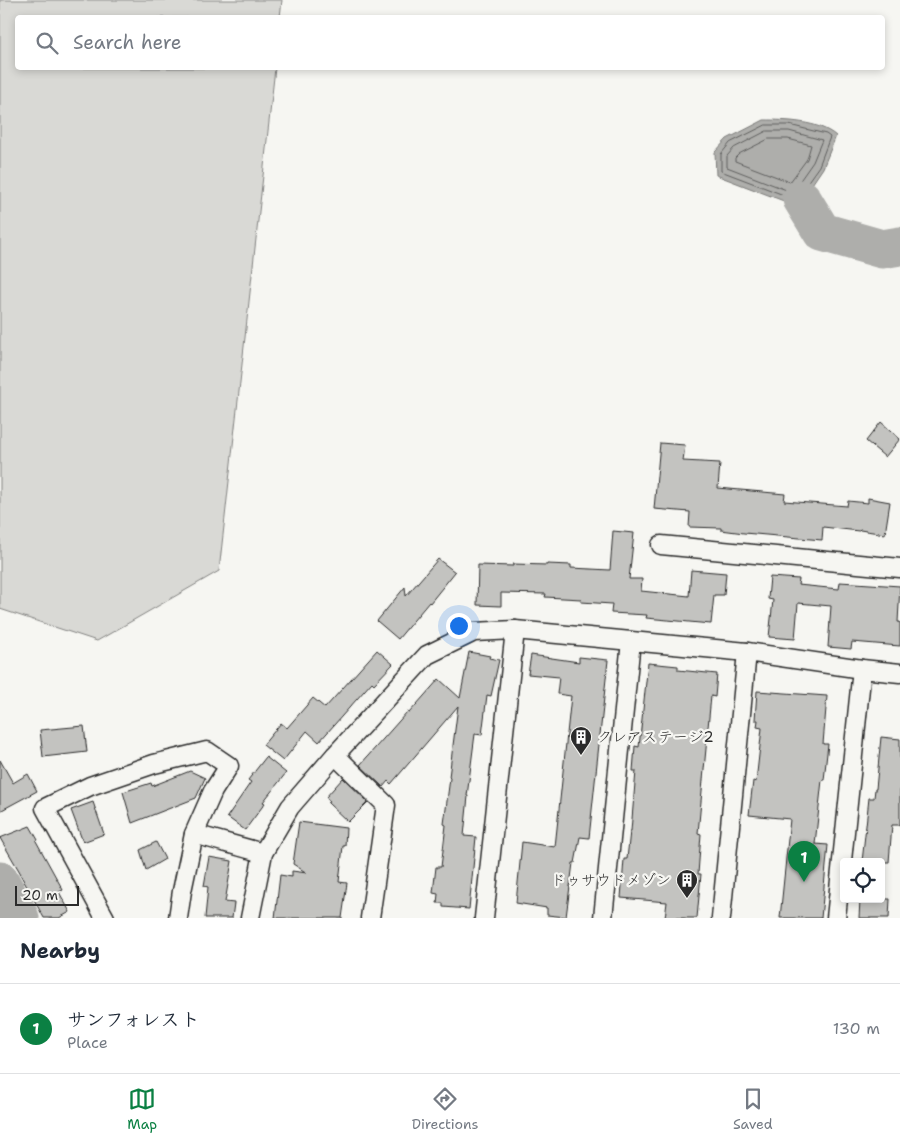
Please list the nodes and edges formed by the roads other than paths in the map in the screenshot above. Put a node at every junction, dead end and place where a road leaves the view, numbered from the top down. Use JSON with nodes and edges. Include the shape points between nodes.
{"nodes":[{"id":1,"x":661,"y":545,"type":"dead end"},
{"id":2,"x":900,"y":568,"type":"edge"},
{"id":3,"x":515,"y":630,"type":"junction"},
{"id":4,"x":630,"y":641,"type":"junction"},
{"id":5,"x":747,"y":652,"type":"junction"},
{"id":6,"x":862,"y":669,"type":"junction"},
{"id":7,"x":900,"y":673,"type":"edge"},
{"id":8,"x":335,"y":755,"type":"junction"},
{"id":9,"x":194,"y":834,"type":"junction"},
{"id":10,"x":263,"y":853,"type":"junction"},
{"id":11,"x":105,"y":918,"type":"edge"},
{"id":12,"x":178,"y":918,"type":"edge"},
{"id":13,"x":250,"y":918,"type":"edge"},
{"id":14,"x":370,"y":918,"type":"edge"},
{"id":15,"x":484,"y":918,"type":"edge"},
{"id":16,"x":603,"y":918,"type":"edge"},
{"id":17,"x":721,"y":918,"type":"edge"},
{"id":18,"x":836,"y":918,"type":"edge"}],
"edges":[{"from":1,"to":2,"type":"street"},
{"from":3,"to":4,"type":"street"},
{"from":3,"to":8,"type":"street","via":[[474,632],[427,655]]},
{"from":3,"to":15,"type":"street"},
{"from":4,"to":5,"type":"street"},
{"from":4,"to":16,"type":"street"},
{"from":5,"to":6,"type":"street"},
{"from":5,"to":17,"type":"street"},
{"from":6,"to":7,"type":"street"},
{"from":6,"to":18,"type":"street"},
{"from":8,"to":10,"type":"street","via":[[290,807]]},
{"from":8,"to":14,"type":"street","via":[[386,805]]},
{"from":9,"to":10,"type":"street"},
{"from":9,"to":11,"type":"street","via":[[229,766],[207,751],[154,764],[99,783],[45,808]]},
{"from":9,"to":12,"type":"street"},
{"from":10,"to":13,"type":"street"}]}
